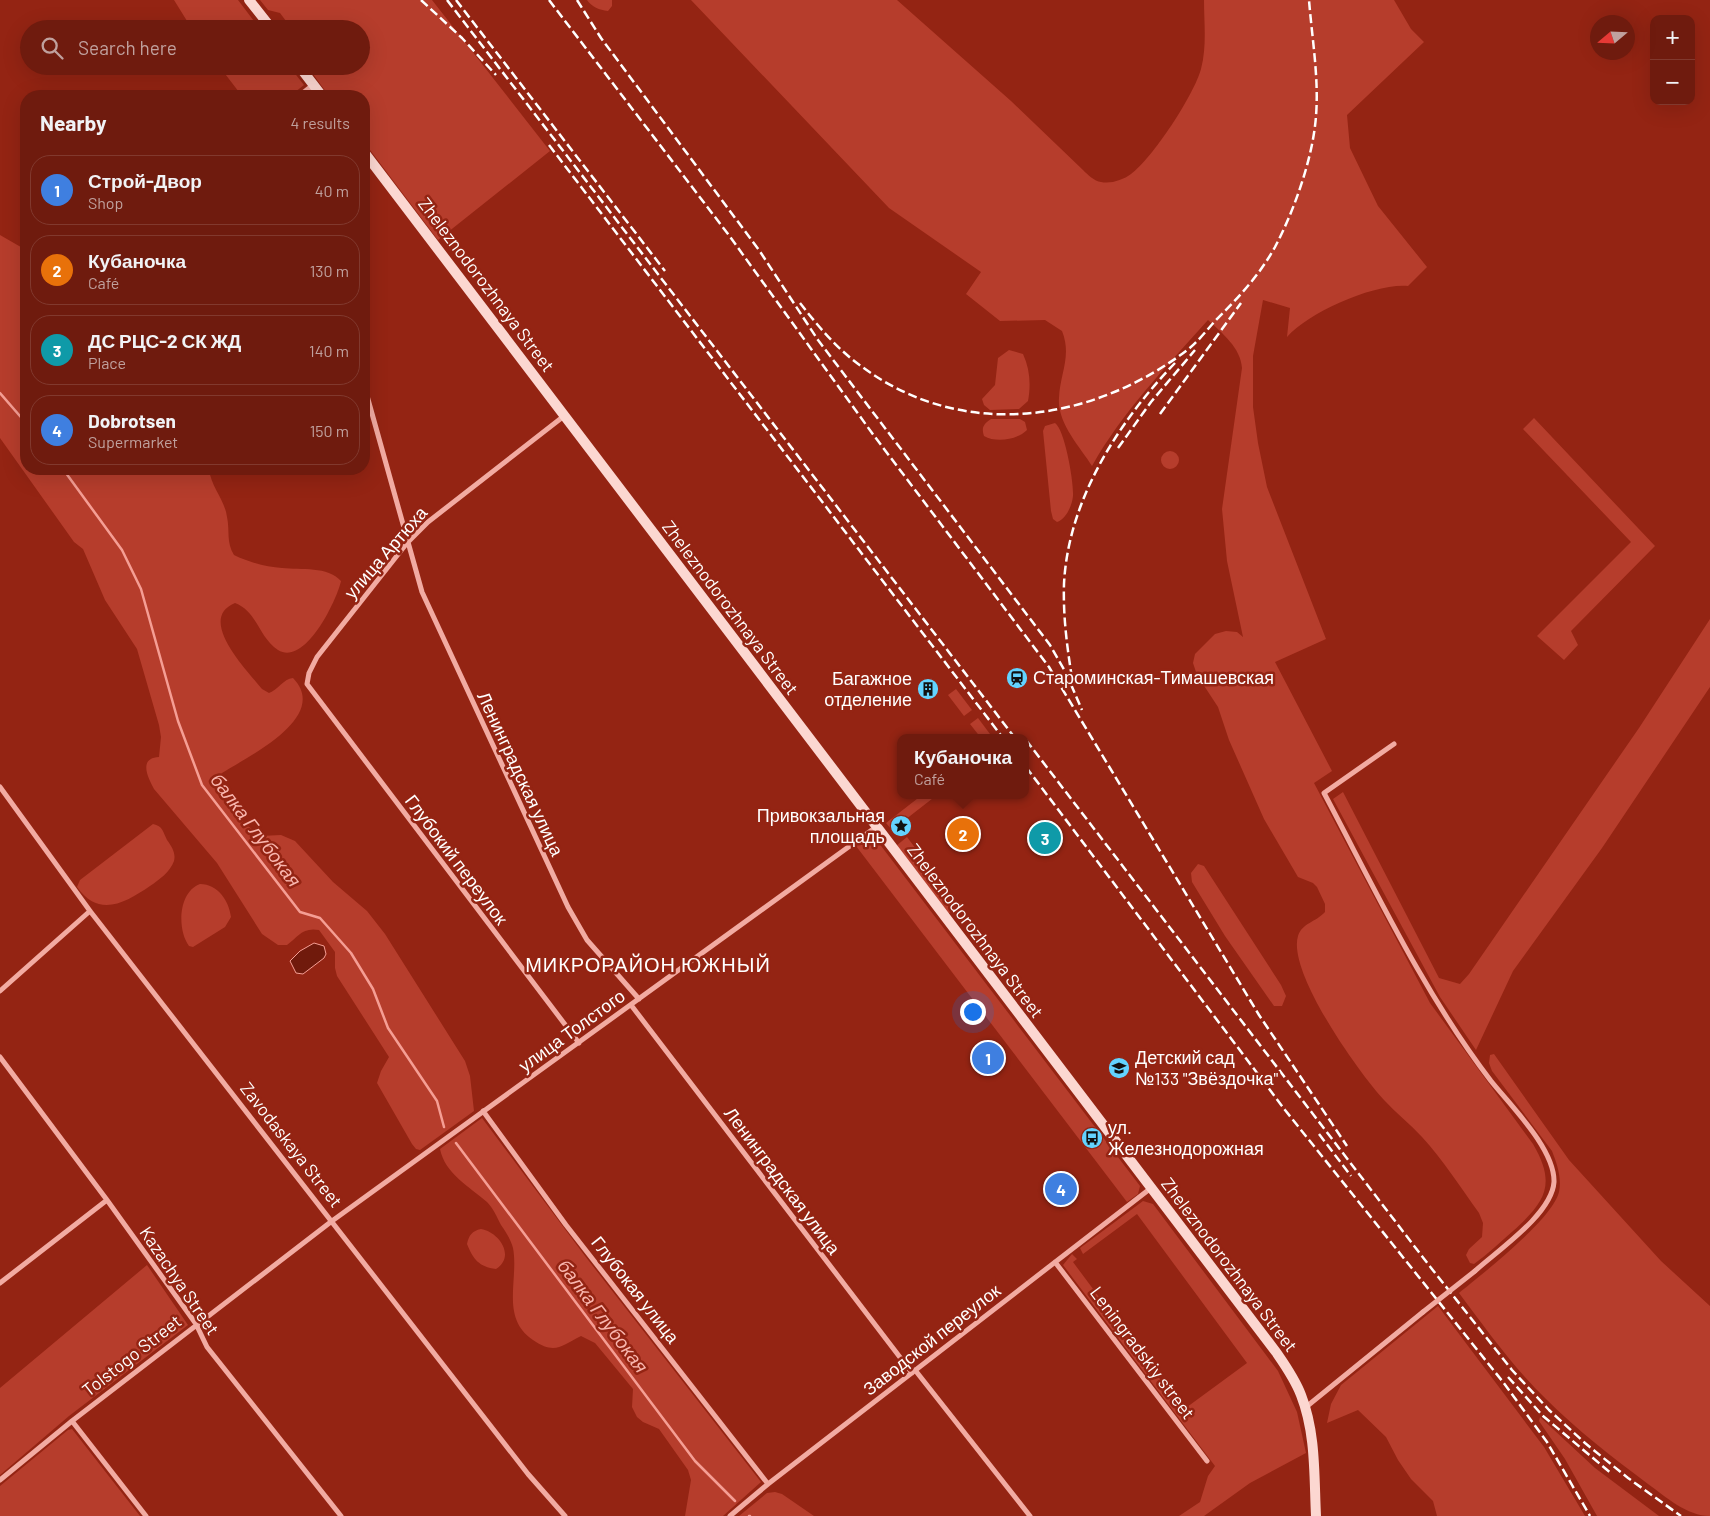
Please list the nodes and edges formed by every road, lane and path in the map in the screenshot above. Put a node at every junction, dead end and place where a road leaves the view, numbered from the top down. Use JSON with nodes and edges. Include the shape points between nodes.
{"nodes":[{"id":1,"x":249,"y":0,"type":"edge"},
{"id":2,"x":265,"y":20,"type":"edge"},
{"id":3,"x":306,"y":75,"type":"edge"},
{"id":4,"x":314,"y":85,"type":"junction"},
{"id":5,"x":307,"y":90,"type":"edge"},
{"id":6,"x":318,"y":90,"type":"edge"},
{"id":7,"x":370,"y":160,"type":"edge"},
{"id":8,"x":370,"y":407,"type":"edge"},
{"id":9,"x":564,"y":416,"type":"junction"},
{"id":10,"x":407,"y":543,"type":"junction"},
{"id":11,"x":312,"y":693,"type":"joint"},
{"id":12,"x":1394,"y":744,"type":"dead end"},
{"id":13,"x":0,"y":787,"type":"edge"},
{"id":14,"x":876,"y":827,"type":"junction"},
{"id":15,"x":90,"y":911,"type":"junction"},
{"id":16,"x":0,"y":991,"type":"edge"},
{"id":17,"x":640,"y":999,"type":"junction"},
{"id":18,"x":631,"y":1005,"type":"junction"},
{"id":19,"x":578,"y":1043,"type":"junction"},
{"id":20,"x":0,"y":1057,"type":"edge"},
{"id":21,"x":483,"y":1111,"type":"junction"},
{"id":22,"x":1151,"y":1188,"type":"junction"},
{"id":23,"x":107,"y":1200,"type":"junction"},
{"id":24,"x":332,"y":1221,"type":"junction"},
{"id":25,"x":1055,"y":1262,"type":"junction"},
{"id":26,"x":0,"y":1283,"type":"edge"},
{"id":27,"x":196,"y":1324,"type":"junction"},
{"id":28,"x":914,"y":1371,"type":"junction"},
{"id":29,"x":1306,"y":1407,"type":"junction"},
{"id":30,"x":72,"y":1421,"type":"junction"},
{"id":31,"x":1207,"y":1461,"type":"dead end"},
{"id":32,"x":0,"y":1480,"type":"edge"},
{"id":33,"x":768,"y":1484,"type":"junction"},
{"id":34,"x":146,"y":1516,"type":"edge"},
{"id":35,"x":341,"y":1516,"type":"edge"},
{"id":36,"x":566,"y":1516,"type":"edge"},
{"id":37,"x":730,"y":1516,"type":"edge"},
{"id":38,"x":1030,"y":1516,"type":"edge"},
{"id":39,"x":1316,"y":1516,"type":"edge"}],
"edges":[{"from":1,"to":2,"type":"main road"},
{"from":3,"to":4,"type":"main road"},
{"from":4,"to":5,"type":"street"},
{"from":4,"to":6,"type":"main road"},
{"from":7,"to":9,"type":"main road","name":"Zheleznodorozhnaya Street"},
{"from":8,"to":10,"type":"street","name":"Ленинградская улица"},
{"from":9,"to":10,"type":"street","name":"улица Артюха","via":[[453,500]]},
{"from":9,"to":14,"type":"main road","name":"Zheleznodorozhnaya Street"},
{"from":10,"to":11,"type":"street","name":"улица Артюха","via":[[317,656],[307,680]]},
{"from":10,"to":17,"type":"street","name":"Ленинградская улица","via":[[416,578],[437,629],[568,907],[588,940]]},
{"from":11,"to":19,"type":"street","name":"Глубокий переулок"},
{"from":12,"to":29,"type":"street","bridge":true,"via":[[1324,793],[1427,987],[1477,1062],[1538,1141],[1550,1162],[1553,1188],[1540,1211],[1475,1271]]},
{"from":13,"to":15,"type":"street","name":"Zavodaskaya Street"},
{"from":14,"to":17,"type":"street","name":"улица Толстого"},
{"from":14,"to":22,"type":"main road","name":"Zheleznodorozhnaya Street"},
{"from":15,"to":16,"type":"street"},
{"from":15,"to":24,"type":"street","name":"Zavodaskaya Street"},
{"from":17,"to":18,"type":"street","name":"улица Толстого"},
{"from":18,"to":19,"type":"street","name":"улица Толстого"},
{"from":18,"to":28,"type":"street","name":"Ленинградская улица"},
{"from":19,"to":21,"type":"street","name":"улица Толстого"},
{"from":20,"to":23,"type":"street","name":"Kazachya Street"},
{"from":21,"to":24,"type":"street","name":"улица Толстого"},
{"from":21,"to":33,"type":"street","name":"Глубокая улица","via":[[566,1225]]},
{"from":22,"to":25,"type":"street","name":"Заводской переулок"},
{"from":22,"to":29,"type":"main road","name":"Zheleznodorozhnaya Street","via":[[1276,1352]]},
{"from":23,"to":26,"type":"street"},
{"from":23,"to":27,"type":"street","name":"Kazachya Street"},
{"from":24,"to":27,"type":"street","name":"Tolstogo Street"},
{"from":24,"to":36,"type":"street","name":"Zavodaskaya Street","via":[[528,1474]]},
{"from":25,"to":28,"type":"street","name":"Заводской переулок"},
{"from":25,"to":31,"type":"street","name":"Leningradskiy street"},
{"from":27,"to":30,"type":"street","name":"Tolstogo Street"},
{"from":27,"to":35,"type":"street","name":"Kazachya Street","via":[[207,1347]]},
{"from":28,"to":33,"type":"street","name":"Заводской переулок"},
{"from":28,"to":38,"type":"street","name":"Ленинградская улица"},
{"from":29,"to":39,"type":"main road","name":"Zheleznodorozhnaya Street","via":[[1313,1447]]},
{"from":30,"to":32,"type":"street","name":"Tolstogo Street"},
{"from":30,"to":34,"type":"street"},
{"from":33,"to":37,"type":"street","name":"Заводской переулок"}]}
